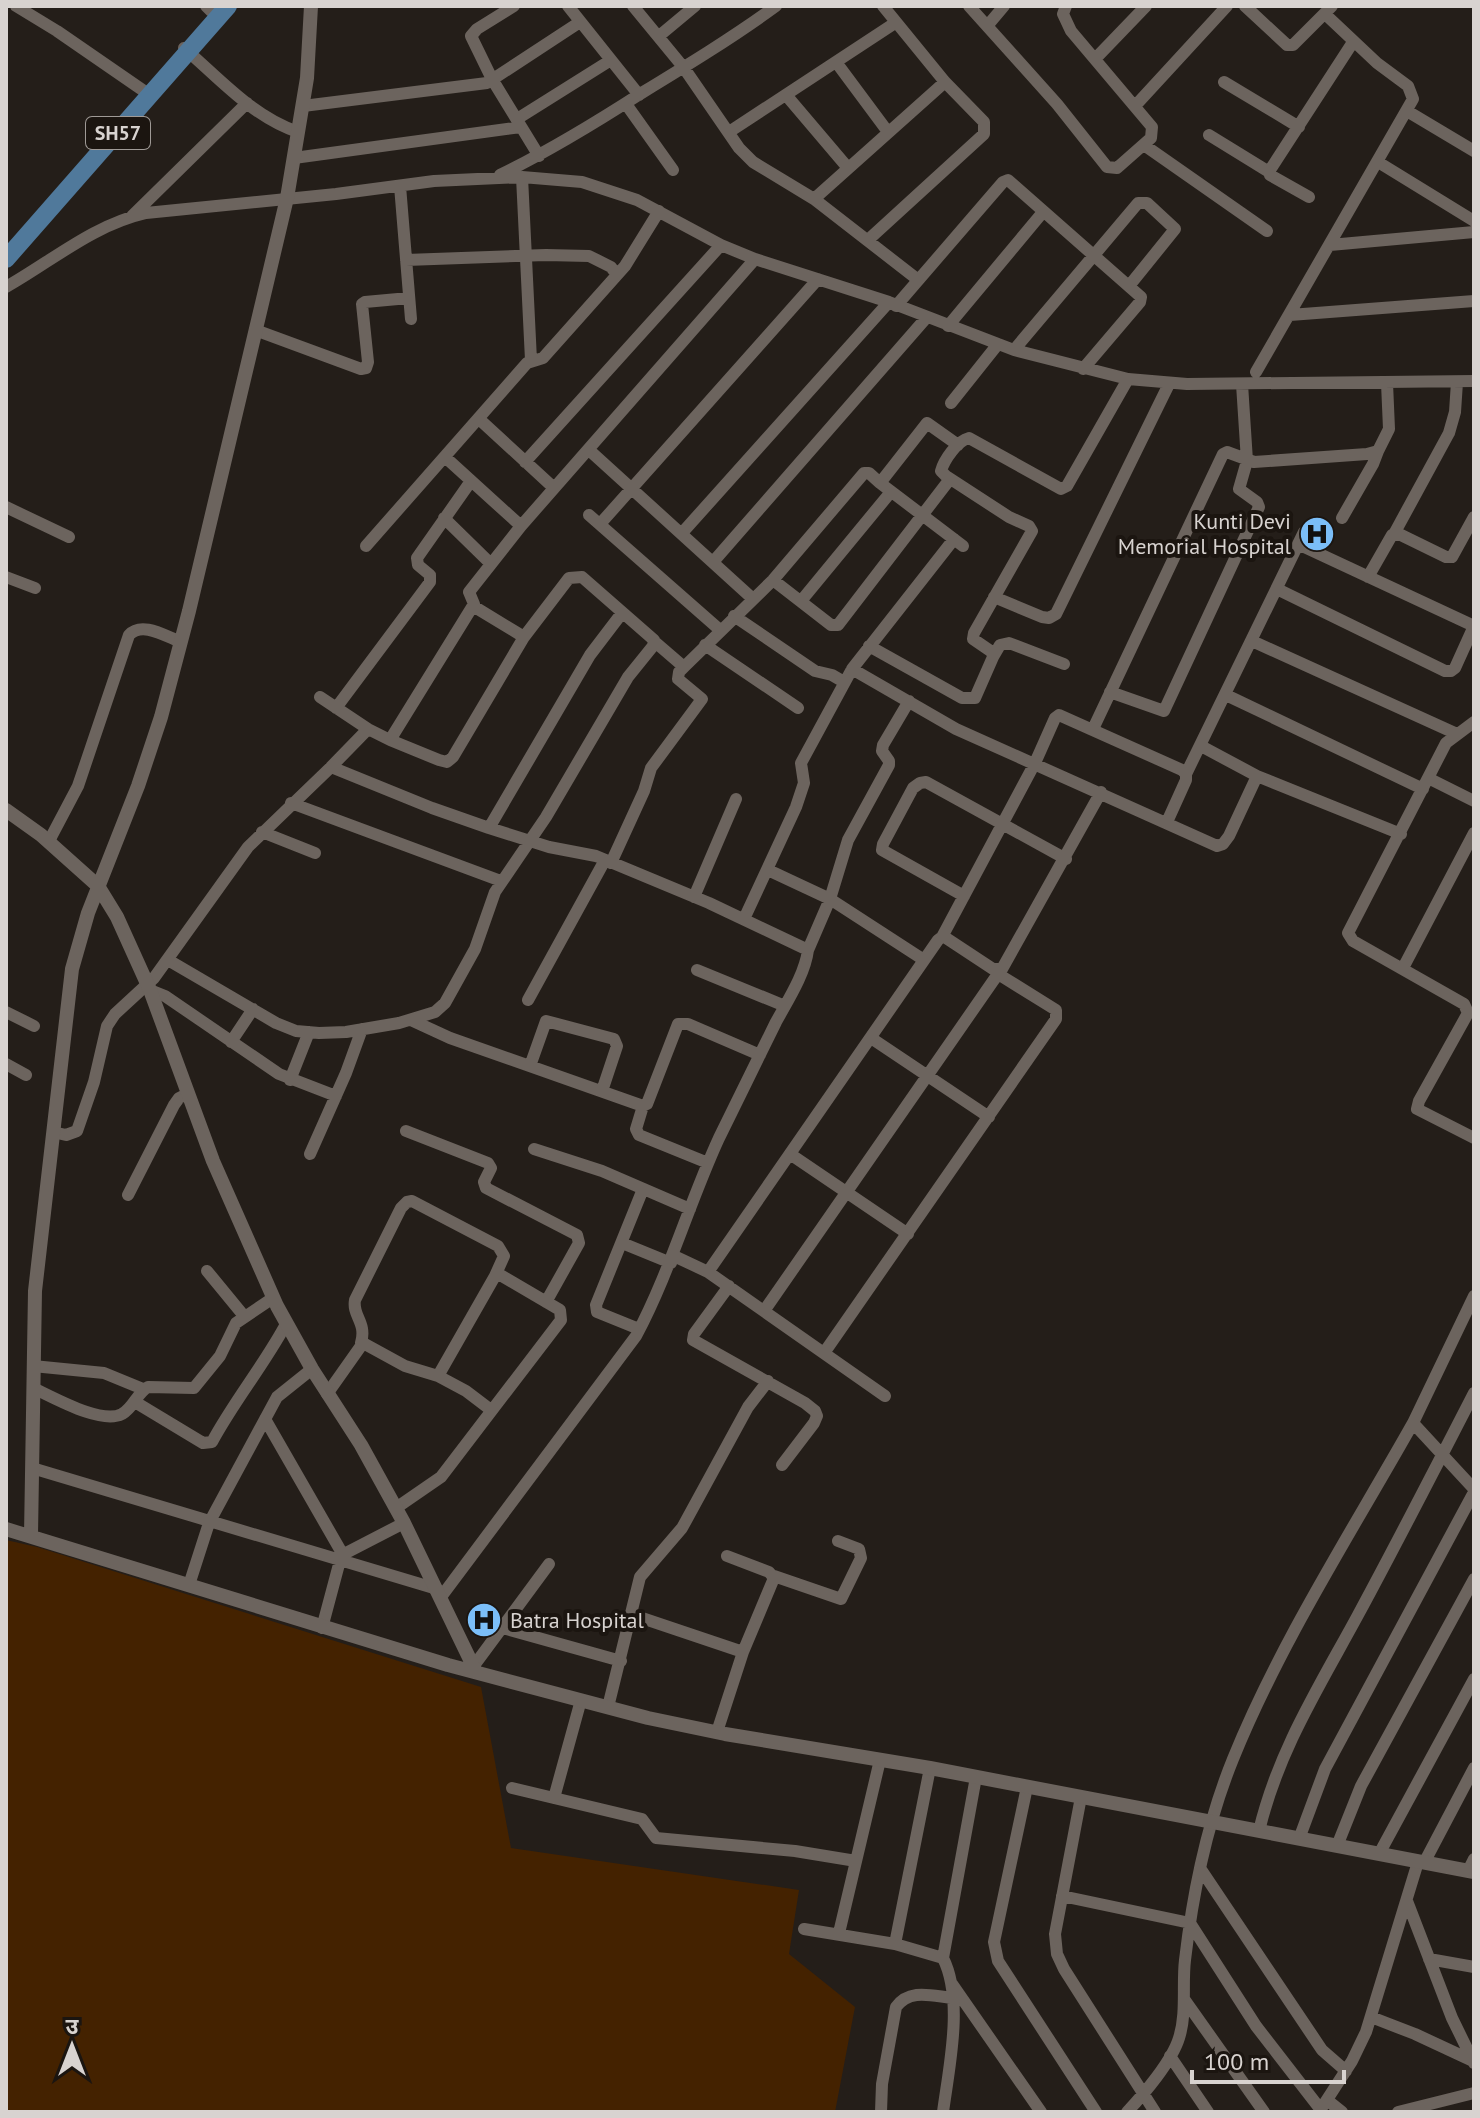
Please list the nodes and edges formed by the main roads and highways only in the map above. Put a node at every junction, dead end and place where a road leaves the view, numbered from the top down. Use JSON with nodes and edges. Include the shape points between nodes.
{"nodes":[{"id":1,"x":215,"y":7,"type":"edge"},
{"id":2,"x":185,"y":49,"type":"junction"},
{"id":3,"x":102,"y":146,"type":"junction"},
{"id":4,"x":6,"y":246,"type":"edge"},
{"id":5,"x":6,"y":259,"type":"edge"}],
"edges":[{"from":1,"to":2,"type":"main road","number":"SH57"},
{"from":2,"to":3,"type":"main road","number":"SH57"},
{"from":2,"to":3,"type":"main road","number":"SH57"},
{"from":3,"to":4,"type":"main road","number":"SH57"},
{"from":3,"to":5,"type":"main road","number":"SH57"}]}
